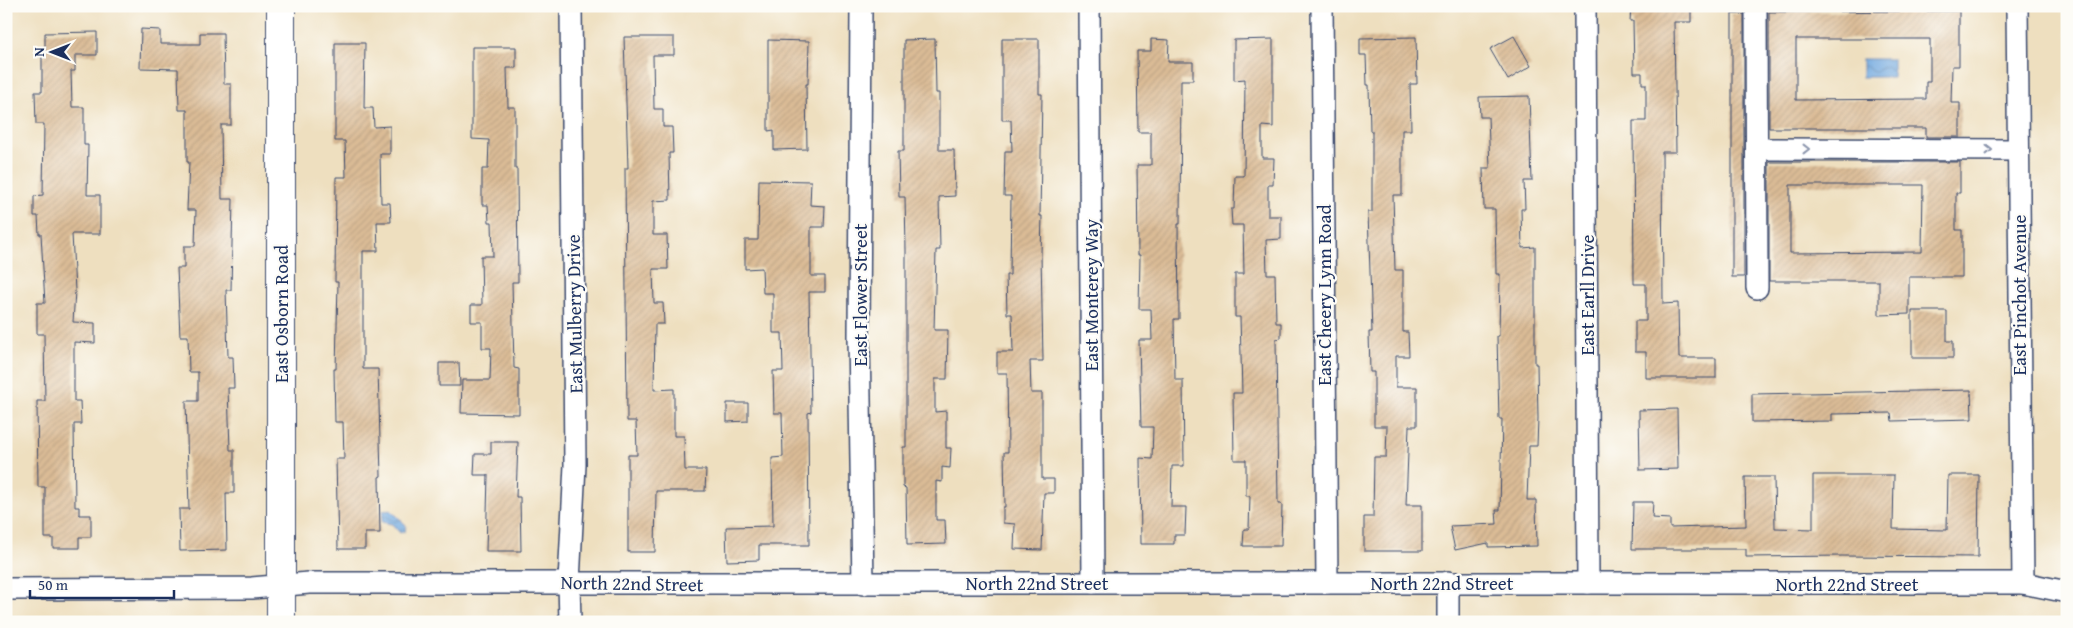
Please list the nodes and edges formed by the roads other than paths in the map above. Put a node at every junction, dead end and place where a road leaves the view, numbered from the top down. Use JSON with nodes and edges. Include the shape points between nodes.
{"nodes":[{"id":1,"x":281,"y":6,"type":"edge"},
{"id":2,"x":571,"y":6,"type":"edge"},
{"id":3,"x":861,"y":6,"type":"edge"},
{"id":4,"x":1089,"y":6,"type":"edge"},
{"id":5,"x":1322,"y":6,"type":"edge"},
{"id":6,"x":1585,"y":6,"type":"edge"},
{"id":7,"x":1756,"y":6,"type":"edge"},
{"id":8,"x":2017,"y":6,"type":"edge"},
{"id":9,"x":1757,"y":149,"type":"junction"},
{"id":10,"x":2018,"y":150,"type":"junction"},
{"id":11,"x":1757,"y":288,"type":"dead end"},
{"id":12,"x":569,"y":582,"type":"junction"},
{"id":13,"x":1448,"y":582,"type":"junction"},
{"id":14,"x":1093,"y":583,"type":"junction"},
{"id":15,"x":1327,"y":583,"type":"junction"},
{"id":16,"x":1588,"y":583,"type":"junction"},
{"id":17,"x":2023,"y":583,"type":"junction"},
{"id":18,"x":864,"y":584,"type":"junction"},
{"id":19,"x":281,"y":586,"type":"junction"},
{"id":20,"x":6,"y":589,"type":"edge"},
{"id":21,"x":2067,"y":592,"type":"edge"},
{"id":22,"x":281,"y":622,"type":"edge"},
{"id":23,"x":570,"y":622,"type":"edge"},
{"id":24,"x":1448,"y":622,"type":"edge"}],
"edges":[{"from":1,"to":19,"type":"main road","name":"East Osborn Road"},
{"from":2,"to":12,"type":"street","name":"East Mulberry Drive","via":[[575,465]]},
{"from":3,"to":18,"type":"street","name":"East Flower Street","via":[[859,337]]},
{"from":4,"to":14,"type":"street","name":"East Monterey Way"},
{"from":5,"to":15,"type":"street","name":"East Cheery Lynn Road"},
{"from":6,"to":16,"type":"street","name":"East Earll Drive"},
{"from":7,"to":9,"type":"street"},
{"from":8,"to":10,"type":"street","name":"East Pinchot Avenue"},
{"from":9,"to":10,"type":"street","one_way":true},
{"from":9,"to":11,"type":"street"},
{"from":10,"to":17,"type":"street","name":"East Pinchot Avenue"},
{"from":12,"to":18,"type":"street","name":"North 22nd Street"},
{"from":12,"to":19,"type":"street","name":"North 22nd Street","via":[[309,582]]},
{"from":12,"to":23,"type":"street","name":"East Mulberry Drive"},
{"from":13,"to":15,"type":"street","name":"North 22nd Street"},
{"from":13,"to":16,"type":"street","name":"North 22nd Street"},
{"from":13,"to":24,"type":"street"},
{"from":14,"to":15,"type":"street","name":"North 22nd Street"},
{"from":14,"to":18,"type":"street","name":"North 22nd Street"},
{"from":16,"to":17,"type":"street","name":"North 22nd Street"},
{"from":17,"to":21,"type":"street","name":"North 22nd Street"},
{"from":19,"to":20,"type":"street","name":"North 22nd Street"},
{"from":19,"to":22,"type":"main road","name":"East Osborn Road"}]}
